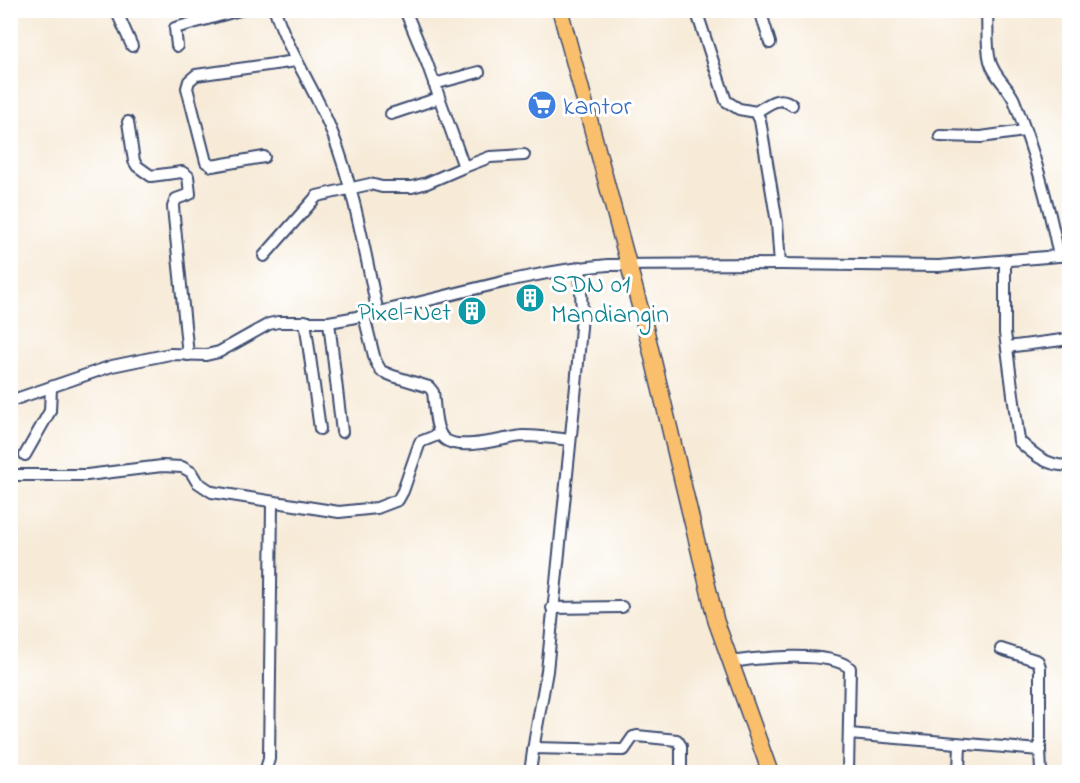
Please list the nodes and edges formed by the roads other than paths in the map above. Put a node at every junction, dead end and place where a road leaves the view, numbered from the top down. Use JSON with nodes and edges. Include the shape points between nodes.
{"nodes":[{"id":1,"x":116,"y":10,"type":"edge"},
{"id":2,"x":240,"y":10,"type":"edge"},
{"id":3,"x":275,"y":10,"type":"edge"},
{"id":4,"x":405,"y":10,"type":"edge"},
{"id":5,"x":560,"y":10,"type":"edge"},
{"id":6,"x":696,"y":10,"type":"edge"},
{"id":7,"x":760,"y":10,"type":"edge"},
{"id":8,"x":987,"y":10,"type":"edge"},
{"id":9,"x":770,"y":43,"type":"dead end"},
{"id":10,"x":132,"y":46,"type":"dead end"},
{"id":11,"x":177,"y":46,"type":"dead end"},
{"id":12,"x":296,"y":61,"type":"junction"},
{"id":13,"x":479,"y":72,"type":"dead end"},
{"id":14,"x":434,"y":84,"type":"junction"},
{"id":15,"x":439,"y":98,"type":"junction"},
{"id":16,"x":792,"y":105,"type":"dead end"},
{"id":17,"x":756,"y":112,"type":"junction"},
{"id":18,"x":391,"y":114,"type":"dead end"},
{"id":19,"x":128,"y":122,"type":"dead end"},
{"id":20,"x":1024,"y":130,"type":"junction"},
{"id":21,"x":940,"y":136,"type":"dead end"},
{"id":22,"x":524,"y":155,"type":"dead end"},
{"id":23,"x":264,"y":157,"type":"dead end"},
{"id":24,"x":464,"y":167,"type":"junction"},
{"id":25,"x":349,"y":188,"type":"junction"},
{"id":26,"x":264,"y":256,"type":"dead end"},
{"id":27,"x":1064,"y":256,"type":"edge"},
{"id":28,"x":1005,"y":261,"type":"junction"},
{"id":29,"x":780,"y":264,"type":"junction"},
{"id":30,"x":629,"y":265,"type":"junction"},
{"id":31,"x":580,"y":267,"type":"junction"},
{"id":32,"x":378,"y":313,"type":"junction"},
{"id":33,"x":364,"y":316,"type":"junction"},
{"id":34,"x":305,"y":321,"type":"junction"},
{"id":35,"x":329,"y":322,"type":"junction"},
{"id":36,"x":1070,"y":339,"type":"edge"},
{"id":37,"x":1007,"y":347,"type":"junction"},
{"id":38,"x":188,"y":355,"type":"junction"},
{"id":39,"x":51,"y":388,"type":"junction"},
{"id":40,"x":10,"y":401,"type":"edge"},
{"id":41,"x":320,"y":429,"type":"dead end"},
{"id":42,"x":342,"y":432,"type":"dead end"},
{"id":43,"x":440,"y":434,"type":"junction"},
{"id":44,"x":570,"y":440,"type":"junction"},
{"id":45,"x":25,"y":455,"type":"dead end"},
{"id":46,"x":1070,"y":465,"type":"edge"},
{"id":47,"x":10,"y":475,"type":"edge"},
{"id":48,"x":272,"y":503,"type":"junction"},
{"id":49,"x":622,"y":607,"type":"dead end"},
{"id":50,"x":552,"y":608,"type":"junction"},
{"id":51,"x":1001,"y":649,"type":"dead end"},
{"id":52,"x":730,"y":662,"type":"junction"},
{"id":53,"x":849,"y":734,"type":"junction"},
{"id":54,"x":960,"y":744,"type":"junction"},
{"id":55,"x":533,"y":748,"type":"junction"},
{"id":56,"x":1040,"y":750,"type":"junction"},
{"id":57,"x":265,"y":772,"type":"edge"},
{"id":58,"x":530,"y":772,"type":"edge"},
{"id":59,"x":681,"y":772,"type":"edge"},
{"id":60,"x":770,"y":772,"type":"edge"},
{"id":61,"x":848,"y":772,"type":"edge"},
{"id":62,"x":959,"y":772,"type":"edge"},
{"id":63,"x":1041,"y":772,"type":"edge"}],
"edges":[{"from":1,"to":10,"type":"street"},
{"from":2,"to":11,"type":"street","via":[[175,28]]},
{"from":3,"to":12,"type":"street"},
{"from":4,"to":14,"type":"street"},
{"from":5,"to":30,"type":"highway"},
{"from":6,"to":17,"type":"street","via":[[726,101],[739,109]]},
{"from":7,"to":9,"type":"street"},
{"from":8,"to":20,"type":"street","via":[[993,72],[1012,97]]},
{"from":12,"to":23,"type":"street","via":[[196,75],[189,81],[187,88],[207,162],[212,166]]},
{"from":12,"to":25,"type":"street","via":[[333,133]]},
{"from":13,"to":14,"type":"street"},
{"from":14,"to":15,"type":"street"},
{"from":15,"to":18,"type":"street"},
{"from":15,"to":24,"type":"street"},
{"from":16,"to":17,"type":"street","via":[[779,99]]},
{"from":17,"to":29,"type":"street","via":[[777,223]]},
{"from":19,"to":38,"type":"street","via":[[137,166],[151,176],[182,172],[188,176],[190,194],[176,199],[173,207]]},
{"from":20,"to":21,"type":"street","via":[[981,137]]},
{"from":20,"to":27,"type":"street"},
{"from":22,"to":24,"type":"street","via":[[490,157]]},
{"from":24,"to":25,"type":"street","via":[[412,187],[370,184]]},
{"from":25,"to":26,"type":"street","via":[[317,196]]},
{"from":25,"to":32,"type":"street"},
{"from":27,"to":28,"type":"street"},
{"from":28,"to":29,"type":"street","via":[[939,266]]},
{"from":28,"to":37,"type":"street"},
{"from":29,"to":30,"type":"street"},
{"from":30,"to":31,"type":"street"},
{"from":30,"to":52,"type":"highway","via":[[713,610]]},
{"from":31,"to":32,"type":"street","via":[[531,274]]},
{"from":31,"to":44,"type":"street","via":[[582,315]]},
{"from":32,"to":33,"type":"street"},
{"from":33,"to":35,"type":"street"},
{"from":33,"to":43,"type":"street","via":[[381,371],[425,385],[433,392]]},
{"from":34,"to":35,"type":"street"},
{"from":34,"to":38,"type":"street","via":[[269,324],[219,352]]},
{"from":34,"to":41,"type":"street"},
{"from":35,"to":42,"type":"street"},
{"from":36,"to":37,"type":"street"},
{"from":37,"to":46,"type":"street","via":[[1019,441],[1053,465]]},
{"from":38,"to":39,"type":"street","via":[[170,354],[112,366]]},
{"from":39,"to":40,"type":"street"},
{"from":39,"to":45,"type":"street","via":[[50,411]]},
{"from":43,"to":44,"type":"street","via":[[450,443],[460,444],[522,436]]},
{"from":43,"to":48,"type":"street","via":[[420,442],[398,500],[377,508],[339,512]]},
{"from":44,"to":50,"type":"street"},
{"from":47,"to":48,"type":"street","via":[[87,475],[182,467],[212,492]]},
{"from":48,"to":57,"type":"street","via":[[269,759]]},
{"from":49,"to":50,"type":"street"},
{"from":50,"to":55,"type":"street","via":[[547,671]]},
{"from":51,"to":56,"type":"street","via":[[1038,661]]},
{"from":52,"to":53,"type":"street","via":[[773,656],[848,665]]},
{"from":52,"to":60,"type":"highway"},
{"from":53,"to":54,"type":"street"},
{"from":53,"to":61,"type":"street"},
{"from":54,"to":56,"type":"street"},
{"from":54,"to":62,"type":"street"},
{"from":55,"to":58,"type":"street"},
{"from":55,"to":59,"type":"street","via":[[624,750],[637,736],[677,740],[681,746]]},
{"from":56,"to":63,"type":"street"}]}
